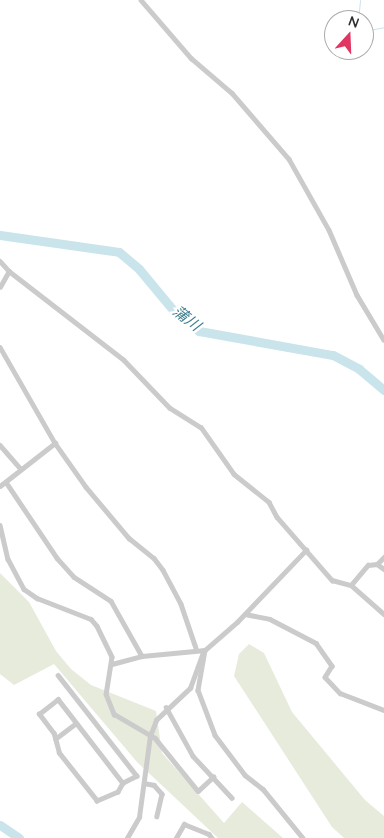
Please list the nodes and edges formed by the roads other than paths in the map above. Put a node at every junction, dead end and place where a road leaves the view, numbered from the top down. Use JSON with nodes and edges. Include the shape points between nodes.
{"nodes":[{"id":1,"x":141,"y":0,"type":"edge"},
{"id":2,"x":0,"y":261,"type":"edge"},
{"id":3,"x":8,"y":271,"type":"junction"},
{"id":4,"x":0,"y":287,"type":"edge"},
{"id":5,"x":384,"y":340,"type":"edge"},
{"id":6,"x":0,"y":347,"type":"edge"},
{"id":7,"x":55,"y":442,"type":"junction"},
{"id":8,"x":0,"y":445,"type":"edge"},
{"id":9,"x":20,"y":468,"type":"junction"},
{"id":10,"x":6,"y":482,"type":"junction"},
{"id":11,"x":0,"y":486,"type":"edge"},
{"id":12,"x":0,"y":525,"type":"edge"},
{"id":13,"x":306,"y":550,"type":"junction"},
{"id":14,"x":384,"y":557,"type":"edge"},
{"id":15,"x":377,"y":564,"type":"junction"},
{"id":16,"x":384,"y":569,"type":"edge"},
{"id":17,"x":351,"y":585,"type":"junction"},
{"id":18,"x":245,"y":614,"type":"junction"},
{"id":19,"x":384,"y":614,"type":"edge"},
{"id":20,"x":196,"y":648,"type":"junction"},
{"id":21,"x":205,"y":650,"type":"junction"},
{"id":22,"x":142,"y":656,"type":"junction"},
{"id":23,"x":112,"y":664,"type":"junction"},
{"id":24,"x":58,"y":675,"type":"dead end"},
{"id":25,"x":166,"y":708,"type":"junction"},
{"id":26,"x":384,"y":710,"type":"edge"},
{"id":27,"x":76,"y":723,"type":"junction"},
{"id":28,"x":150,"y":736,"type":"junction"},
{"id":29,"x":55,"y":739,"type":"junction"},
{"id":30,"x":136,"y":776,"type":"junction"},
{"id":31,"x":213,"y":776,"type":"junction"},
{"id":32,"x":144,"y":780,"type":"junction"},
{"id":33,"x":123,"y":783,"type":"junction"},
{"id":34,"x":232,"y":798,"type":"dead end"},
{"id":35,"x":157,"y":816,"type":"dead end"},
{"id":36,"x":127,"y":838,"type":"edge"},
{"id":37,"x":176,"y":838,"type":"edge"},
{"id":38,"x":212,"y":838,"type":"edge"},
{"id":39,"x":303,"y":838,"type":"edge"}],
"edges":[{"from":1,"to":5,"type":"street","via":[[191,58],[256,119],[293,165],[338,249],[357,295]]},
{"from":2,"to":3,"type":"street"},
{"from":3,"to":4,"type":"street"},
{"from":3,"to":13,"type":"street","via":[[124,360],[170,408],[201,427],[234,474],[268,502]]},
{"from":6,"to":7,"type":"street"},
{"from":7,"to":9,"type":"street"},
{"from":7,"to":20,"type":"street","via":[[86,487],[129,538],[154,558],[163,570],[181,604]]},
{"from":8,"to":9,"type":"street"},
{"from":9,"to":10,"type":"street"},
{"from":10,"to":11,"type":"street"},
{"from":10,"to":22,"type":"street","via":[[57,558],[74,577],[112,601]]},
{"from":12,"to":23,"type":"street","via":[[8,559],[19,583],[37,598],[91,619],[110,650]]},
{"from":13,"to":17,"type":"street","via":[[332,580]]},
{"from":13,"to":18,"type":"street"},
{"from":14,"to":15,"type":"street"},
{"from":15,"to":16,"type":"street"},
{"from":15,"to":17,"type":"street","via":[[364,569]]},
{"from":17,"to":19,"type":"street"},
{"from":18,"to":21,"type":"street"},
{"from":18,"to":26,"type":"street","via":[[276,622],[316,643],[332,666],[325,678],[340,692]]},
{"from":20,"to":21,"type":"street"},
{"from":20,"to":22,"type":"street"},
{"from":21,"to":25,"type":"street","via":[[190,688]]},
{"from":21,"to":39,"type":"street","via":[[198,687],[211,727],[245,775],[263,789]]},
{"from":22,"to":23,"type":"street"},
{"from":23,"to":28,"type":"street","via":[[106,694],[110,708],[125,723]]},
{"from":24,"to":30,"type":"street"},
{"from":25,"to":28,"type":"street","via":[[158,715]]},
{"from":25,"to":31,"type":"street","via":[[188,748]]},
{"from":27,"to":29,"type":"street"},
{"from":27,"to":29,"type":"street","via":[[58,699],[39,714]]},
{"from":27,"to":33,"type":"street"},
{"from":28,"to":31,"type":"street","via":[[198,791]]},
{"from":28,"to":32,"type":"street"},
{"from":29,"to":33,"type":"street","via":[[59,754],[97,801],[118,792]]},
{"from":30,"to":32,"type":"street"},
{"from":30,"to":33,"type":"street"},
{"from":31,"to":34,"type":"street"},
{"from":32,"to":35,"type":"street","via":[[162,794]]},
{"from":32,"to":36,"type":"street","via":[[139,816]]},
{"from":37,"to":38,"type":"street","via":[[184,824]]}]}
